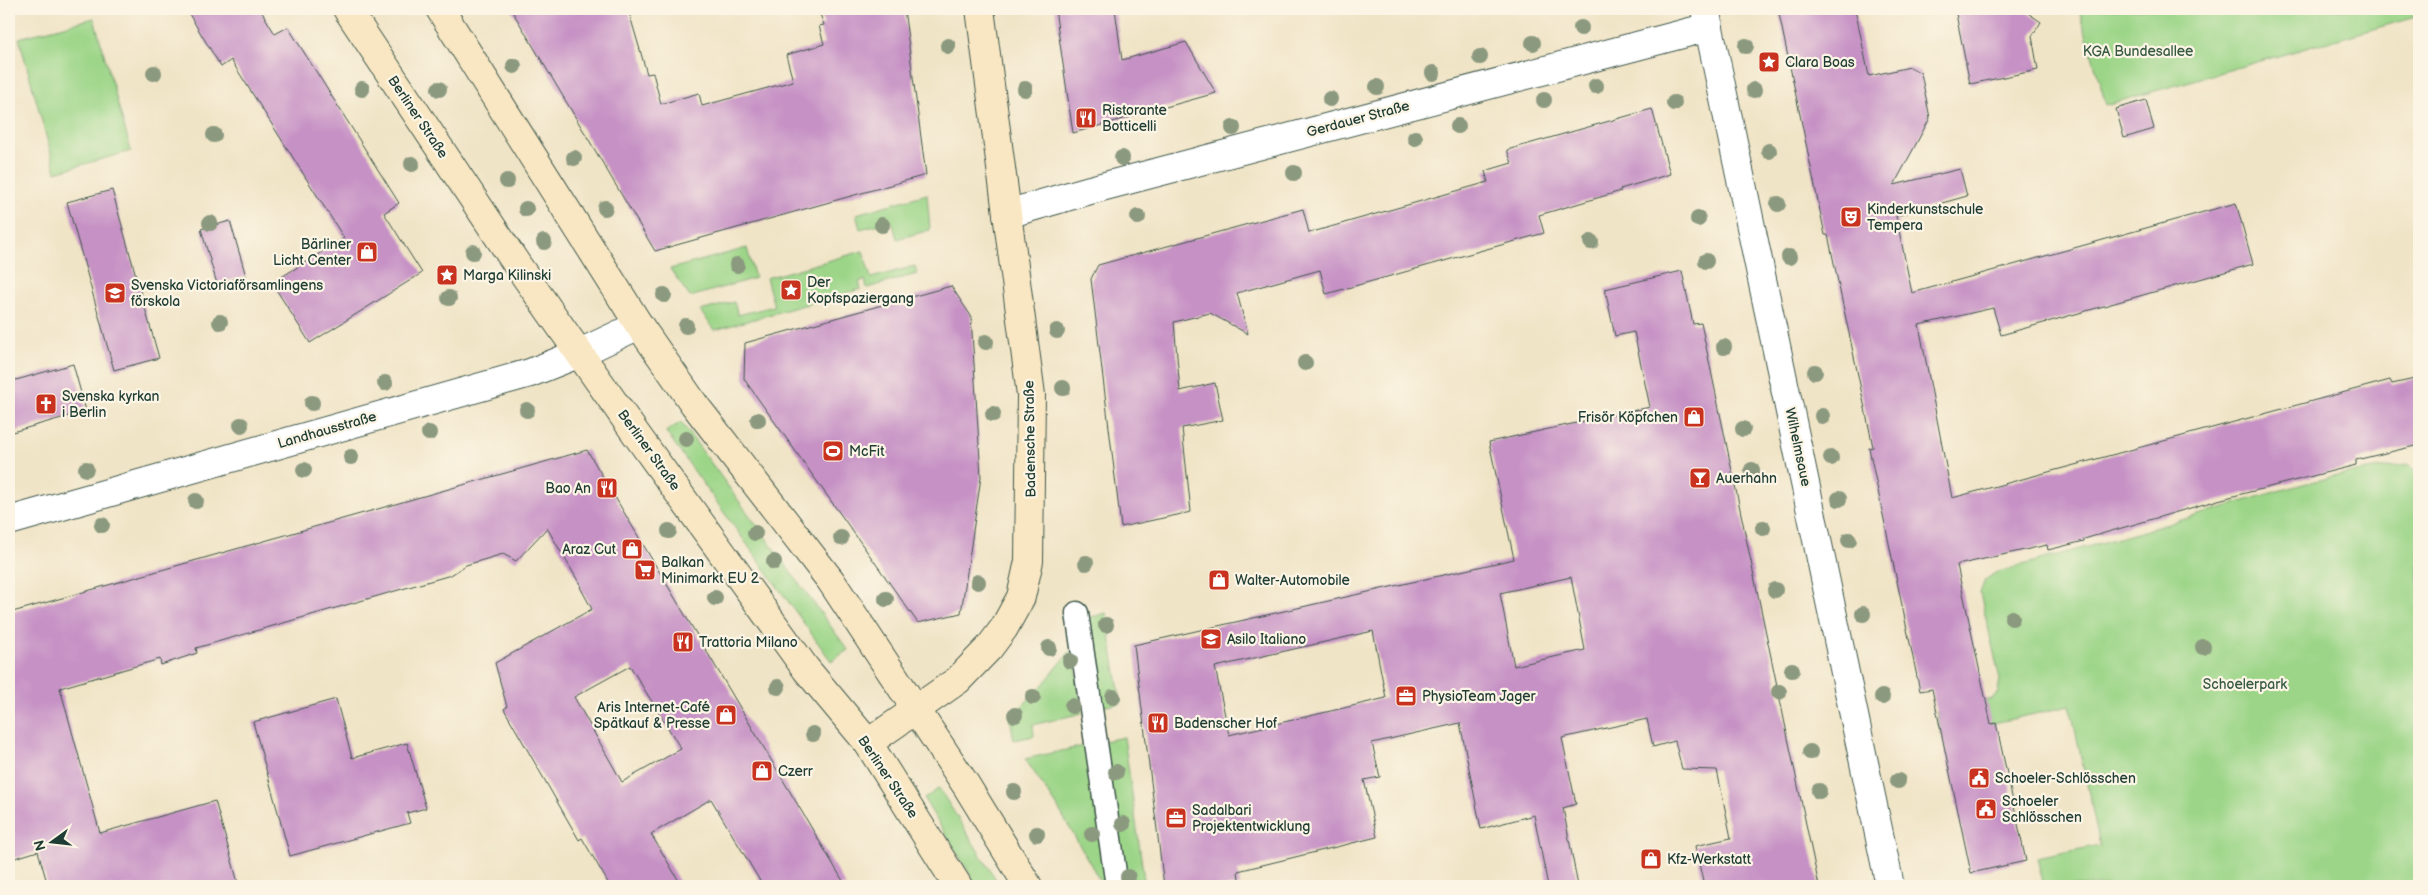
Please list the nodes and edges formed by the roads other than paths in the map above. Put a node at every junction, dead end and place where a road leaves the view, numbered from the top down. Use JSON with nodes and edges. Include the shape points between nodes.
{"nodes":[{"id":1,"x":347,"y":9,"type":"edge"},
{"id":2,"x":440,"y":9,"type":"edge"},
{"id":3,"x":980,"y":9,"type":"edge"},
{"id":4,"x":1707,"y":18,"type":"edge"},
{"id":5,"x":1007,"y":214,"type":"junction"},
{"id":6,"x":639,"y":325,"type":"junction"},
{"id":7,"x":580,"y":353,"type":"junction"},
{"id":8,"x":9,"y":521,"type":"edge"},
{"id":9,"x":1077,"y":613,"type":"dead end"},
{"id":10,"x":917,"y":711,"type":"junction"},
{"id":11,"x":868,"y":743,"type":"junction"},
{"id":12,"x":958,"y":886,"type":"edge"},
{"id":13,"x":1028,"y":886,"type":"edge"},
{"id":14,"x":1117,"y":886,"type":"edge"},
{"id":15,"x":1890,"y":886,"type":"edge"}],
"edges":[{"from":1,"to":7,"type":"main road","name":"Berliner Straße","via":[[518,266]]},
{"from":2,"to":6,"type":"main road"},
{"from":3,"to":5,"type":"main road","name":"Badensche Straße"},
{"from":4,"to":5,"type":"street","name":"Gerdauer Straße"},
{"from":4,"to":15,"type":"street","name":"Wilhelmsaue"},
{"from":5,"to":10,"type":"main road","name":"Badensche Straße","via":[[1031,396],[1029,560],[1021,597],[1004,628],[958,680]]},
{"from":6,"to":7,"type":"street","name":"Landhausstraße"},
{"from":6,"to":10,"type":"main road","via":[[694,404],[830,581]]},
{"from":7,"to":8,"type":"street","name":"Landhausstraße","via":[[530,373]]},
{"from":7,"to":11,"type":"main road","name":"Berliner Straße","via":[[806,669]]},
{"from":9,"to":14,"type":"lane"},
{"from":10,"to":11,"type":"main road","name":"Badensche Straße"},
{"from":10,"to":13,"type":"main road"},
{"from":11,"to":12,"type":"main road","name":"Berliner Straße"}]}
